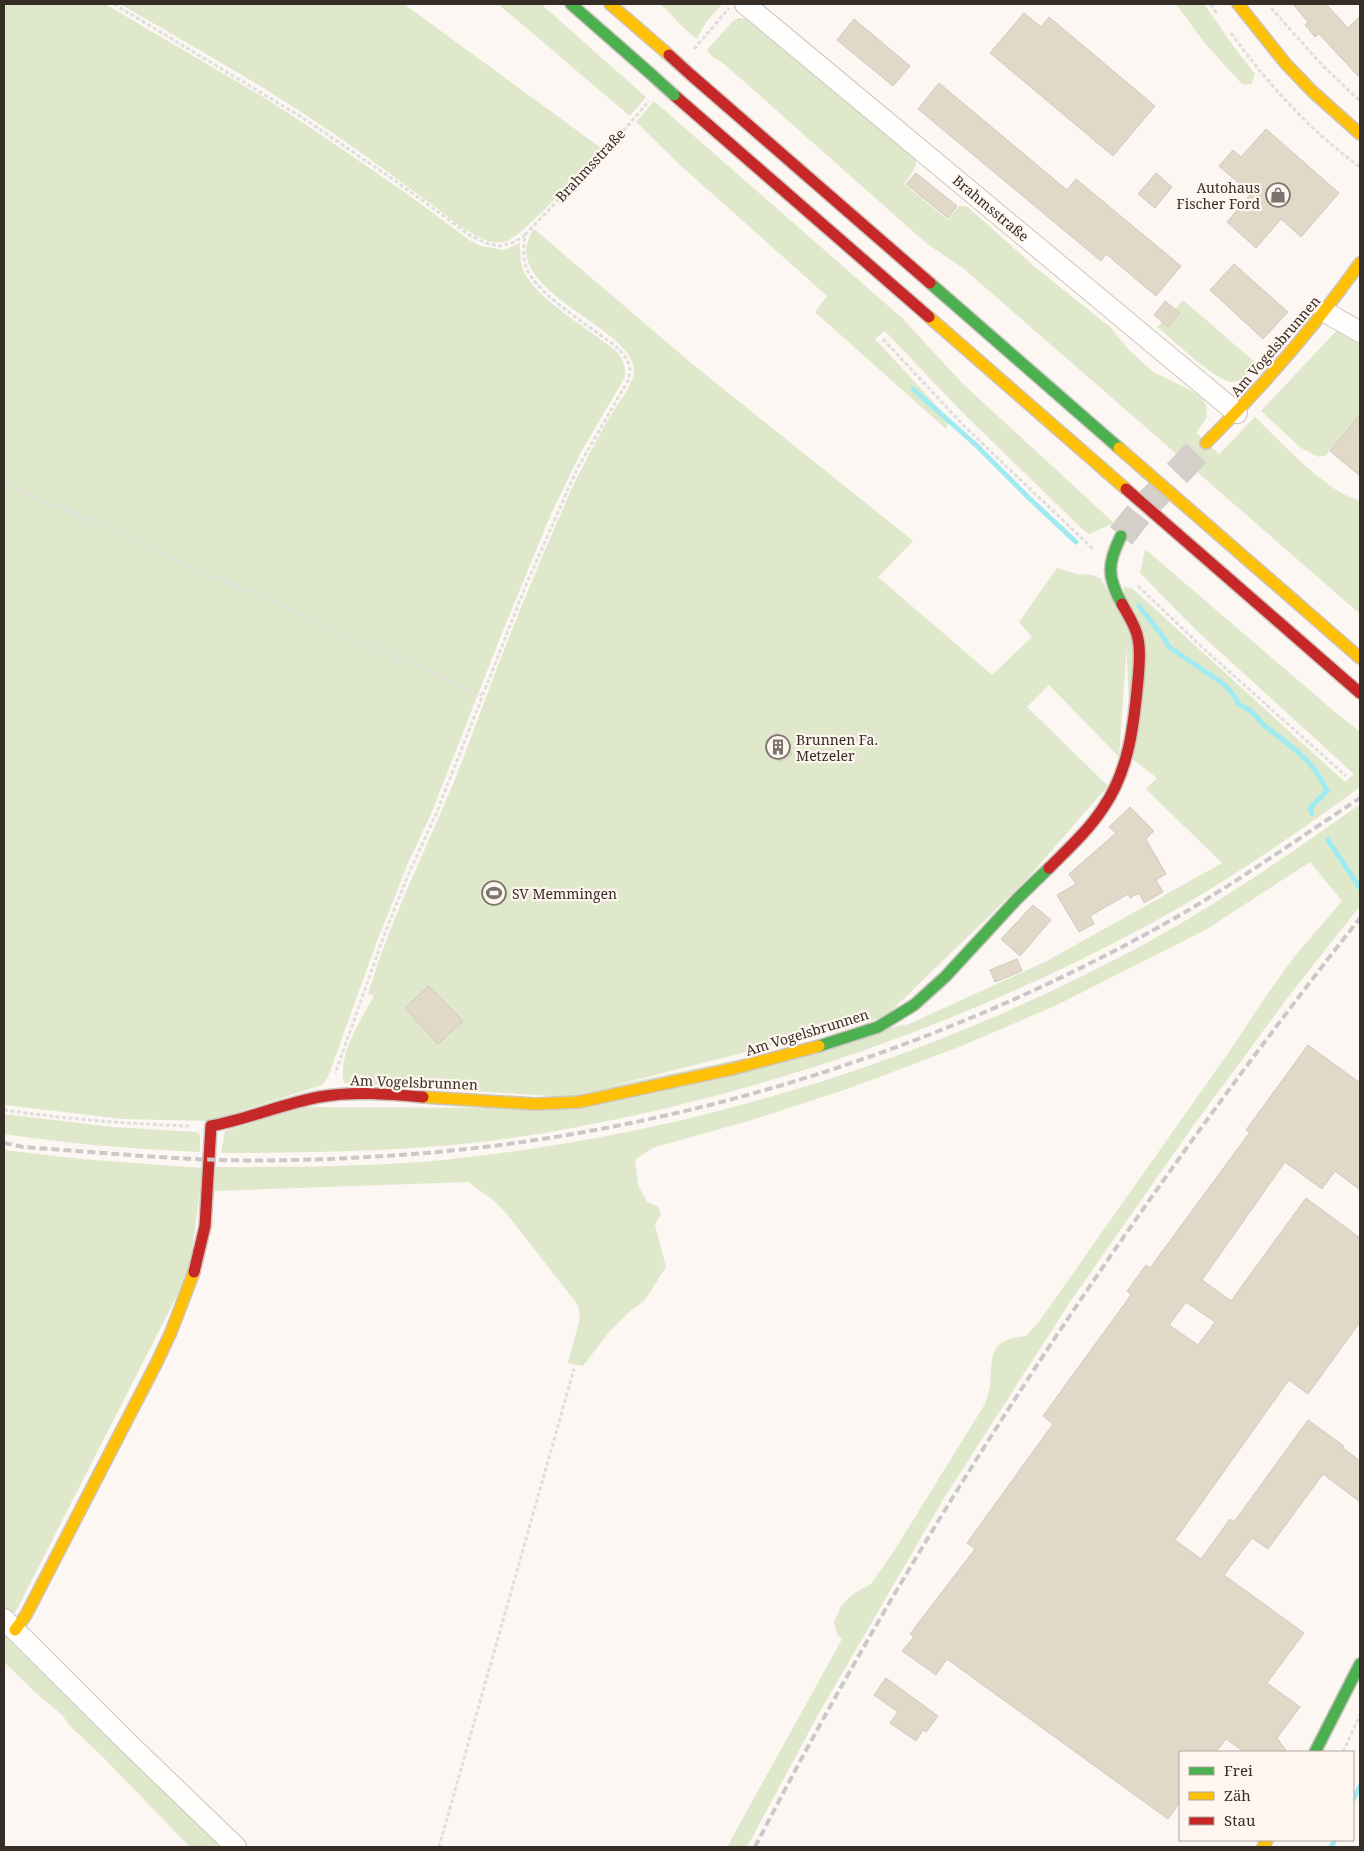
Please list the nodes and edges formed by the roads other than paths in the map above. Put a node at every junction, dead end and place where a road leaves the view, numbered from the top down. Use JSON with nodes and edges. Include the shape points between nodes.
{"nodes":[{"id":1,"x":571,"y":4,"type":"edge"},
{"id":2,"x":610,"y":4,"type":"edge"},
{"id":3,"x":745,"y":4,"type":"edge"},
{"id":4,"x":1238,"y":4,"type":"edge"},
{"id":5,"x":1360,"y":134,"type":"edge"},
{"id":6,"x":1360,"y":263,"type":"edge"},
{"id":7,"x":1325,"y":312,"type":"junction"},
{"id":8,"x":1360,"y":332,"type":"edge"},
{"id":9,"x":1236,"y":413,"type":"junction"},
{"id":10,"x":1206,"y":443,"type":"tunnel mouth"},
{"id":11,"x":1121,"y":536,"type":"tunnel mouth"},
{"id":12,"x":1360,"y":658,"type":"edge"},
{"id":13,"x":1360,"y":693,"type":"edge"},
{"id":14,"x":9,"y":1624,"type":"edge"},
{"id":15,"x":1360,"y":1664,"type":"edge"},
{"id":16,"x":1316,"y":1751,"type":"edge"},
{"id":17,"x":236,"y":1847,"type":"edge"}],
"edges":[{"from":1,"to":13,"type":"main road","bridge":true},
{"from":2,"to":12,"type":"main road","bridge":true},
{"from":3,"to":9,"type":"street","name":"Brahmsstraße"},
{"from":4,"to":5,"type":"main road","via":[[1286,64]]},
{"from":6,"to":7,"type":"main road","name":"Am Vogelsbrunnen"},
{"from":7,"to":8,"type":"street"},
{"from":7,"to":9,"type":"main road","name":"Am Vogelsbrunnen"},
{"from":9,"to":10,"type":"main road","name":"Am Vogelsbrunnen"},
{"from":11,"to":14,"type":"main road","name":"Am Vogelsbrunnen","via":[[1111,558],[1110,576],[1112,587],[1136,628],[1139,661],[1131,732],[1114,790],[1078,839],[1033,881],[946,975],[899,1016],[862,1032],[785,1056],[574,1102],[544,1104],[372,1094],[334,1095],[211,1126],[205,1226],[184,1302],[142,1391],[26,1615]]},
{"from":14,"to":17,"type":"street"},
{"from":15,"to":16,"type":"main road"}]}
